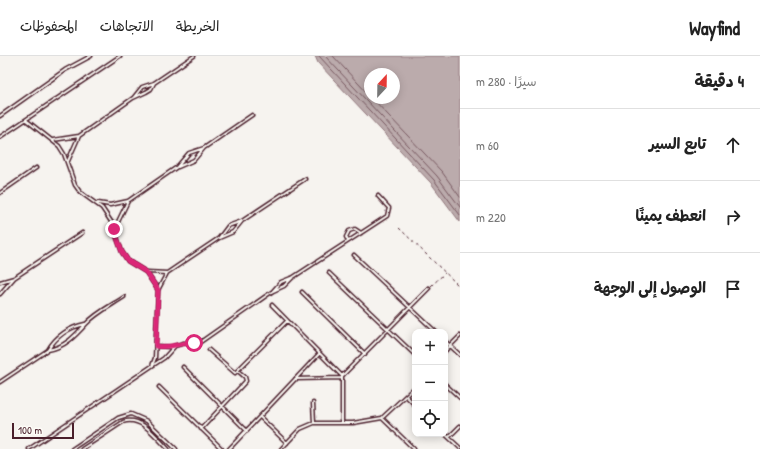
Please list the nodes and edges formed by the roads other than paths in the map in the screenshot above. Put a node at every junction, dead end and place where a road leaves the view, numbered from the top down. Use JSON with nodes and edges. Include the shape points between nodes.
{"nodes":[{"id":1,"x":91,"y":56,"type":"edge"},
{"id":2,"x":120,"y":56,"type":"edge"},
{"id":3,"x":194,"y":56,"type":"edge"},
{"id":4,"x":154,"y":83,"type":"junction"},
{"id":5,"x":134,"y":98,"type":"junction"},
{"id":6,"x":252,"y":115,"type":"dead end"},
{"id":7,"x":0,"y":116,"type":"edge"},
{"id":8,"x":26,"y":120,"type":"junction"},
{"id":9,"x":79,"y":136,"type":"junction"},
{"id":10,"x":0,"y":137,"type":"edge"},
{"id":11,"x":51,"y":140,"type":"junction"},
{"id":12,"x":204,"y":148,"type":"junction"},
{"id":13,"x":67,"y":162,"type":"junction"},
{"id":14,"x":177,"y":167,"type":"junction"},
{"id":15,"x":36,"y":168,"type":"dead end"},
{"id":16,"x":305,"y":179,"type":"dead end"},
{"id":17,"x":0,"y":193,"type":"edge"},
{"id":18,"x":378,"y":196,"type":"dead end"},
{"id":19,"x":128,"y":201,"type":"junction"},
{"id":20,"x":96,"y":203,"type":"junction"},
{"id":21,"x":242,"y":221,"type":"junction"},
{"id":22,"x":114,"y":229,"type":"junction"},
{"id":23,"x":82,"y":233,"type":"dead end"},
{"id":24,"x":361,"y":233,"type":"junction"},
{"id":25,"x":219,"y":238,"type":"junction"},
{"id":26,"x":348,"y":242,"type":"junction"},
{"id":27,"x":354,"y":255,"type":"dead end"},
{"id":28,"x":146,"y":272,"type":"junction"},
{"id":29,"x":167,"y":273,"type":"junction"},
{"id":30,"x":329,"y":273,"type":"dead end"},
{"id":31,"x":14,"y":278,"type":"junction"},
{"id":32,"x":292,"y":278,"type":"junction"},
{"id":33,"x":0,"y":282,"type":"edge"},
{"id":34,"x":429,"y":288,"type":"road end"},
{"id":35,"x":158,"y":290,"type":"junction"},
{"id":36,"x":274,"y":291,"type":"junction"},
{"id":37,"x":302,"y":292,"type":"dead end"},
{"id":38,"x":0,"y":294,"type":"edge"},
{"id":39,"x":124,"y":297,"type":"dead end"},
{"id":40,"x":272,"y":305,"type":"dead end"},
{"id":41,"x":409,"y":308,"type":"junction"},
{"id":42,"x":287,"y":321,"type":"junction"},
{"id":43,"x":86,"y":323,"type":"junction"},
{"id":44,"x":388,"y":329,"type":"junction"},
{"id":45,"x":433,"y":329,"type":"edge"},
{"id":46,"x":460,"y":336,"type":"edge"},
{"id":47,"x":448,"y":343,"type":"edge"},
{"id":48,"x":156,"y":346,"type":"junction"},
{"id":49,"x":451,"y":346,"type":"junction"},
{"id":50,"x":175,"y":347,"type":"junction"},
{"id":51,"x":448,"y":348,"type":"edge"},
{"id":52,"x":48,"y":350,"type":"junction"},
{"id":53,"x":209,"y":350,"type":"dead end"},
{"id":54,"x":412,"y":352,"type":"edge"},
{"id":55,"x":319,"y":354,"type":"junction"},
{"id":56,"x":365,"y":354,"type":"junction"},
{"id":57,"x":460,"y":355,"type":"edge"},
{"id":58,"x":152,"y":366,"type":"junction"},
{"id":59,"x":183,"y":366,"type":"dead end"},
{"id":60,"x":238,"y":371,"type":"junction"},
{"id":61,"x":342,"y":377,"type":"junction"},
{"id":62,"x":295,"y":379,"type":"junction"},
{"id":63,"x":0,"y":382,"type":"edge"},
{"id":64,"x":158,"y":387,"type":"dead end"},
{"id":65,"x":448,"y":387,"type":"edge"},
{"id":66,"x":412,"y":390,"type":"edge"},
{"id":67,"x":406,"y":396,"type":"junction"},
{"id":68,"x":460,"y":398,"type":"edge"},
{"id":69,"x":412,"y":402,"type":"edge"},
{"id":70,"x":313,"y":403,"type":"dead end"},
{"id":71,"x":222,"y":406,"type":"junction"},
{"id":72,"x":260,"y":416,"type":"junction"},
{"id":73,"x":382,"y":418,"type":"junction"},
{"id":74,"x":342,"y":422,"type":"junction"},
{"id":75,"x":314,"y":423,"type":"junction"},
{"id":76,"x":460,"y":426,"type":"edge"},
{"id":77,"x":201,"y":429,"type":"junction"},
{"id":78,"x":247,"y":430,"type":"junction"},
{"id":79,"x":449,"y":437,"type":"joint"},
{"id":80,"x":286,"y":443,"type":"junction"},
{"id":81,"x":459,"y":447,"type":"edge"},
{"id":82,"x":29,"y":449,"type":"edge"},
{"id":83,"x":72,"y":449,"type":"edge"},
{"id":84,"x":82,"y":449,"type":"edge"},
{"id":85,"x":168,"y":449,"type":"edge"},
{"id":86,"x":176,"y":449,"type":"edge"},
{"id":87,"x":222,"y":449,"type":"edge"},
{"id":88,"x":229,"y":449,"type":"edge"},
{"id":89,"x":281,"y":449,"type":"edge"},
{"id":90,"x":414,"y":449,"type":"edge"},
{"id":91,"x":455,"y":449,"type":"edge"}],
"edges":[{"from":1,"to":7,"type":"lane","via":[[65,70]]},
{"from":2,"to":8,"type":"lane"},
{"from":3,"to":4,"type":"lane"},
{"from":4,"to":5,"type":"lane","via":[[151,89]]},
{"from":4,"to":5,"type":"lane","via":[[142,87]]},
{"from":5,"to":9,"type":"lane"},
{"from":6,"to":12,"type":"lane"},
{"from":8,"to":10,"type":"lane"},
{"from":8,"to":11,"type":"lane"},
{"from":9,"to":11,"type":"lane"},
{"from":9,"to":13,"type":"lane"},
{"from":11,"to":13,"type":"lane","via":[[64,154]]},
{"from":12,"to":14,"type":"lane","via":[[194,160]]},
{"from":12,"to":14,"type":"lane","via":[[189,153]]},
{"from":13,"to":20,"type":"lane","via":[[75,185],[80,192]]},
{"from":14,"to":19,"type":"lane"},
{"from":15,"to":17,"type":"lane"},
{"from":16,"to":21,"type":"lane"},
{"from":18,"to":24,"type":"lane","via":[[389,208],[389,213]]},
{"from":19,"to":20,"type":"lane","via":[[110,205]]},
{"from":19,"to":22,"type":"lane"},
{"from":20,"to":22,"type":"lane","via":[[108,216]]},
{"from":21,"to":25,"type":"lane","via":[[233,232]]},
{"from":21,"to":25,"type":"lane","via":[[228,226]]},
{"from":22,"to":28,"type":"lane","via":[[128,261]]},
{"from":23,"to":31,"type":"lane"},
{"from":24,"to":26,"type":"lane"},
{"from":24,"to":26,"type":"lane","via":[[356,229],[349,231],[346,237]]},
{"from":25,"to":29,"type":"lane"},
{"from":26,"to":32,"type":"lane"},
{"from":27,"to":41,"type":"lane"},
{"from":28,"to":29,"type":"lane"},
{"from":28,"to":35,"type":"lane"},
{"from":29,"to":35,"type":"lane"},
{"from":30,"to":44,"type":"lane"},
{"from":31,"to":33,"type":"lane"},
{"from":31,"to":38,"type":"lane"},
{"from":32,"to":36,"type":"lane"},
{"from":32,"to":36,"type":"lane","via":[[281,282]]},
{"from":34,"to":41,"type":"lane"},
{"from":35,"to":48,"type":"lane"},
{"from":36,"to":50,"type":"lane","via":[[201,342],[184,343]]},
{"from":37,"to":56,"type":"lane"},
{"from":39,"to":43,"type":"lane"},
{"from":40,"to":42,"type":"lane"},
{"from":41,"to":44,"type":"lane"},
{"from":41,"to":45,"type":"lane"},
{"from":42,"to":55,"type":"lane"},
{"from":42,"to":60,"type":"lane"},
{"from":43,"to":52,"type":"lane","via":[[71,339]]},
{"from":43,"to":52,"type":"lane","via":[[66,332],[52,343]]},
{"from":44,"to":54,"type":"lane"},
{"from":44,"to":56,"type":"lane"},
{"from":46,"to":49,"type":"lane"},
{"from":47,"to":49,"type":"lane"},
{"from":48,"to":50,"type":"lane"},
{"from":48,"to":58,"type":"lane"},
{"from":49,"to":51,"type":"lane"},
{"from":49,"to":57,"type":"lane"},
{"from":50,"to":58,"type":"lane"},
{"from":52,"to":63,"type":"lane"},
{"from":53,"to":60,"type":"lane","via":[[232,372],[235,374]]},
{"from":55,"to":61,"type":"lane"},
{"from":55,"to":62,"type":"lane"},
{"from":56,"to":61,"type":"lane"},
{"from":58,"to":82,"type":"lane"},
{"from":59,"to":71,"type":"lane"},
{"from":60,"to":71,"type":"lane","via":[[246,381]]},
{"from":61,"to":62,"type":"lane"},
{"from":61,"to":74,"type":"lane"},
{"from":62,"to":72,"type":"lane"},
{"from":64,"to":77,"type":"lane"},
{"from":65,"to":68,"type":"lane"},
{"from":66,"to":67,"type":"lane"},
{"from":67,"to":69,"type":"lane"},
{"from":67,"to":73,"type":"lane"},
{"from":70,"to":75,"type":"lane"},
{"from":71,"to":77,"type":"lane"},
{"from":71,"to":78,"type":"lane"},
{"from":72,"to":78,"type":"lane"},
{"from":72,"to":80,"type":"lane"},
{"from":73,"to":74,"type":"lane","via":[[363,422]]},
{"from":73,"to":90,"type":"lane"},
{"from":74,"to":75,"type":"lane"},
{"from":75,"to":80,"type":"lane","via":[[300,429]]},
{"from":76,"to":79,"type":"lane"},
{"from":77,"to":87,"type":"lane"},
{"from":78,"to":88,"type":"lane"},
{"from":79,"to":81,"type":"lane"},
{"from":80,"to":89,"type":"lane"},
{"from":81,"to":91,"type":"lane"},
{"from":83,"to":86,"type":"lane","via":[[118,418],[131,414],[148,421]]},
{"from":84,"to":85,"type":"lane","via":[[130,420],[145,427]]}]}
